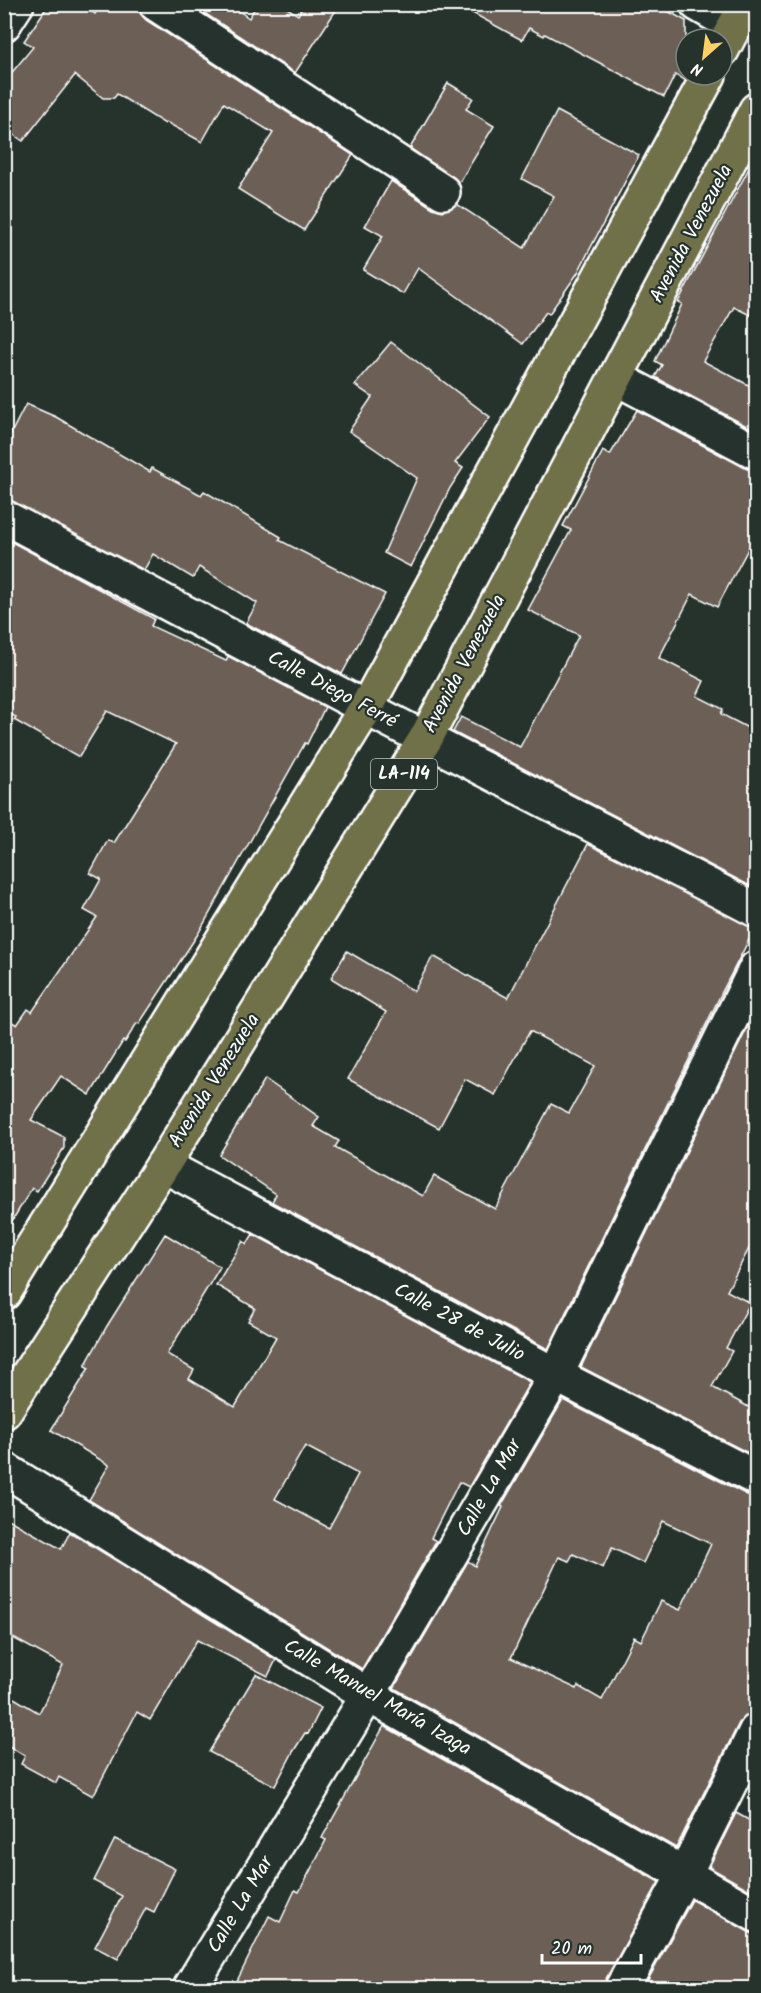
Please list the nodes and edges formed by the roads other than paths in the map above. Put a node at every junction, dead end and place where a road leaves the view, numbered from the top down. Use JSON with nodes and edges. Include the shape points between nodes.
{"nodes":[{"id":1,"x":17,"y":4,"type":"edge"},
{"id":2,"x":156,"y":4,"type":"edge"},
{"id":3,"x":697,"y":4,"type":"edge"},
{"id":4,"x":4,"y":24,"type":"edge"},
{"id":5,"x":734,"y":27,"type":"edge"},
{"id":6,"x":702,"y":87,"type":"edge"},
{"id":7,"x":753,"y":125,"type":"edge"},
{"id":8,"x":444,"y":192,"type":"dead end"},
{"id":9,"x":616,"y":378,"type":"junction"},
{"id":10,"x":756,"y":452,"type":"edge"},
{"id":11,"x":4,"y":517,"type":"edge"},
{"id":12,"x":366,"y":708,"type":"junction"},
{"id":13,"x":426,"y":738,"type":"junction"},
{"id":14,"x":756,"y":910,"type":"edge"},
{"id":15,"x":756,"y":969,"type":"edge"},
{"id":16,"x":163,"y":1165,"type":"junction"},
{"id":17,"x":4,"y":1293,"type":"edge"},
{"id":18,"x":556,"y":1375,"type":"junction"},
{"id":19,"x":4,"y":1412,"type":"edge"},
{"id":20,"x":4,"y":1469,"type":"edge"},
{"id":21,"x":756,"y":1478,"type":"edge"},
{"id":22,"x":368,"y":1695,"type":"junction"},
{"id":23,"x":756,"y":1731,"type":"edge"},
{"id":24,"x":686,"y":1873,"type":"junction"},
{"id":25,"x":756,"y":1915,"type":"edge"},
{"id":26,"x":190,"y":1989,"type":"edge"},
{"id":27,"x":622,"y":1989,"type":"edge"}],
"edges":[{"from":1,"to":4,"type":"street"},
{"from":2,"to":8,"type":"street"},
{"from":3,"to":5,"type":"street"},
{"from":6,"to":12,"type":"main road"},
{"from":7,"to":9,"type":"main road","name":"Avenida Venezuela","number":"LA-114"},
{"from":9,"to":10,"type":"street"},
{"from":9,"to":13,"type":"main road","name":"Avenida Venezuela","number":"LA-114"},
{"from":11,"to":12,"type":"street","name":"Calle Diego Ferré"},
{"from":12,"to":13,"type":"street","name":"Calle Diego Ferré"},
{"from":12,"to":17,"type":"main road"},
{"from":13,"to":14,"type":"street","name":"Calle Diego Ferré"},
{"from":13,"to":16,"type":"main road","name":"Avenida Venezuela","number":"LA-114"},
{"from":15,"to":18,"type":"street","name":"Calle La Mar"},
{"from":16,"to":18,"type":"street","name":"Calle 28 de Julio"},
{"from":16,"to":19,"type":"main road","name":"Avenida Venezuela","number":"LA-114"},
{"from":18,"to":21,"type":"street","name":"Calle 28 de Julio"},
{"from":18,"to":22,"type":"street","name":"Calle La Mar"},
{"from":20,"to":22,"type":"street","name":"Calle Manuel María Izaga"},
{"from":22,"to":24,"type":"street","name":"Calle Manuel María Izaga"},
{"from":22,"to":26,"type":"street","name":"Calle La Mar"},
{"from":23,"to":24,"type":"street"},
{"from":24,"to":25,"type":"street","name":"Calle Manuel María Izaga"},
{"from":24,"to":27,"type":"street"}]}
